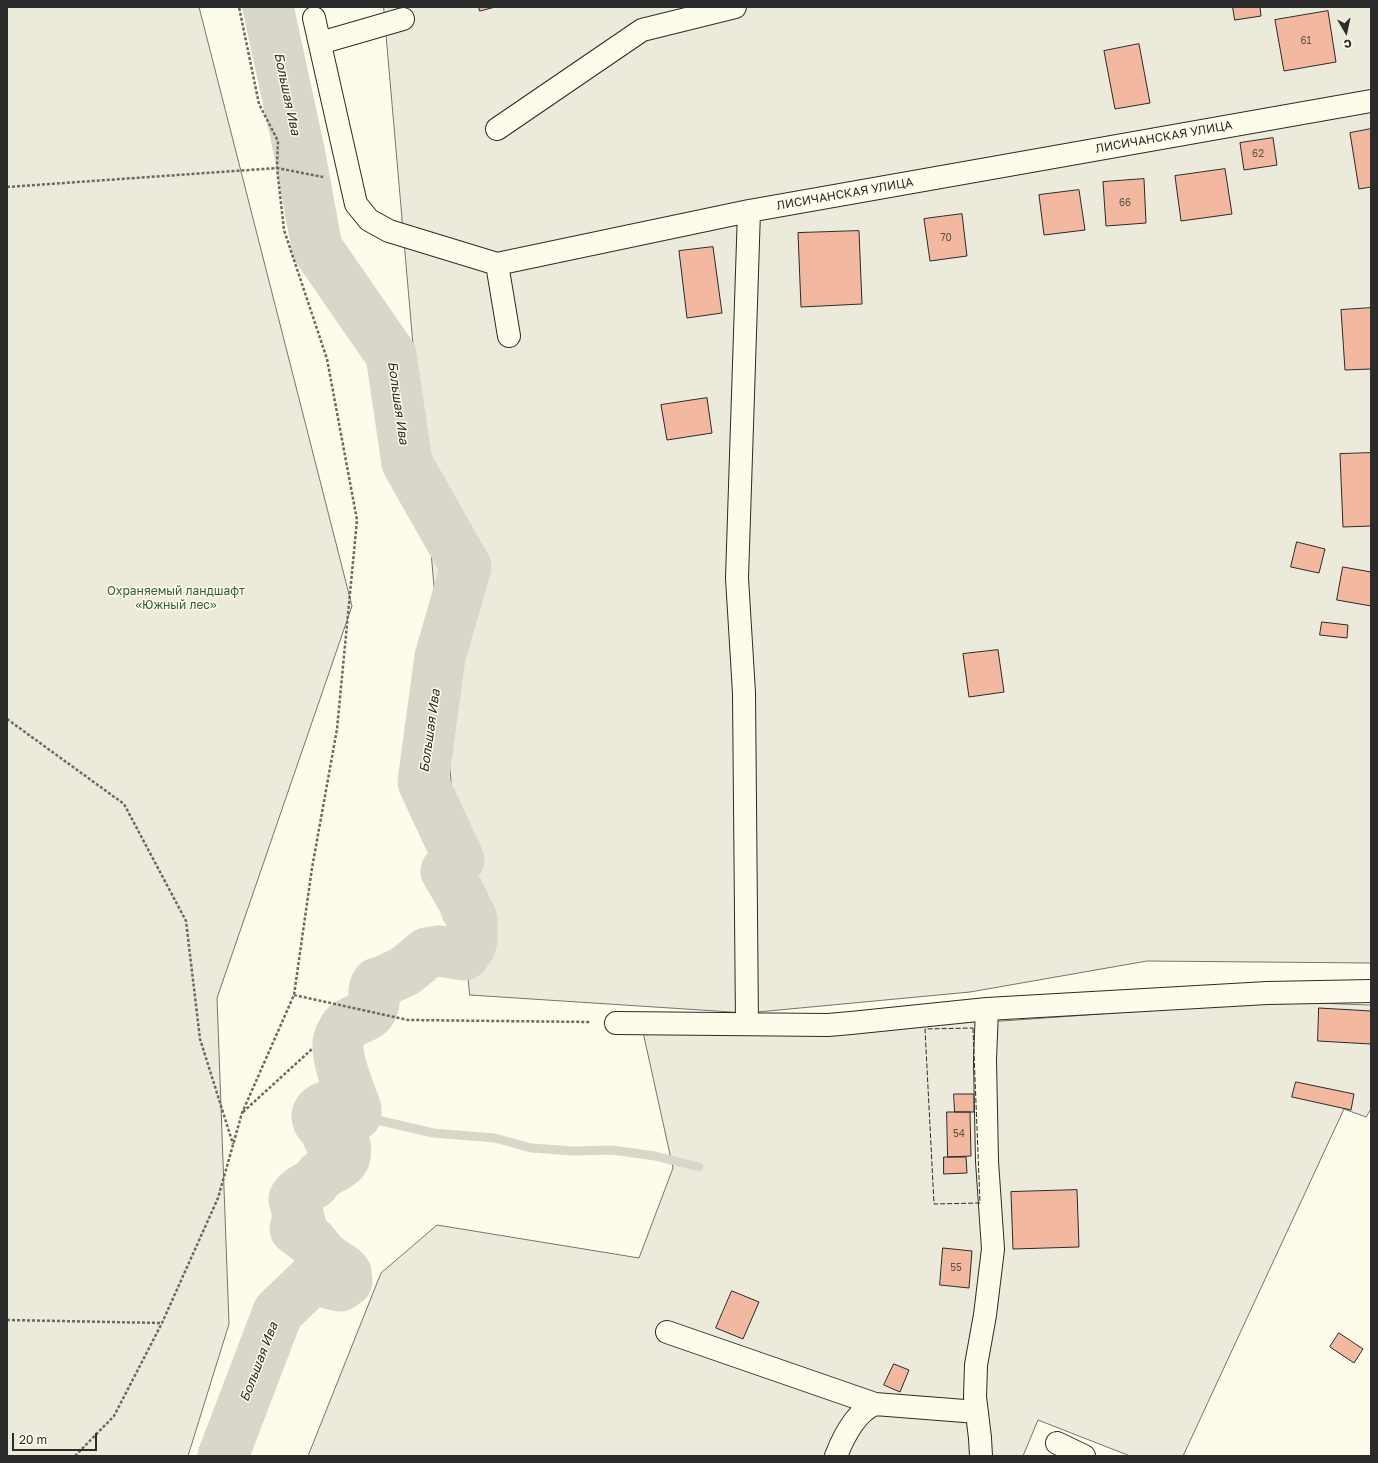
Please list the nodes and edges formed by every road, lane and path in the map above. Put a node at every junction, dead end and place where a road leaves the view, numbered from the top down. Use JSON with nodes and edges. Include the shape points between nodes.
{"nodes":[{"id":1,"x":239,"y":7,"type":"edge"},
{"id":2,"x":735,"y":7,"type":"edge"},
{"id":3,"x":314,"y":18,"type":"dead end"},
{"id":4,"x":403,"y":19,"type":"dead end"},
{"id":5,"x":320,"y":42,"type":"junction"},
{"id":6,"x":1371,"y":100,"type":"edge"},
{"id":7,"x":497,"y":129,"type":"dead end"},
{"id":8,"x":277,"y":168,"type":"junction"},
{"id":9,"x":351,"y":182,"type":"junction"},
{"id":10,"x":7,"y":188,"type":"edge"},
{"id":11,"x":749,"y":211,"type":"junction"},
{"id":12,"x":497,"y":264,"type":"junction"},
{"id":13,"x":509,"y":336,"type":"dead end"},
{"id":14,"x":7,"y":719,"type":"edge"},
{"id":15,"x":1371,"y":991,"type":"edge"},
{"id":16,"x":294,"y":995,"type":"junction"},
{"id":17,"x":987,"y":1009,"type":"junction"},
{"id":18,"x":616,"y":1023,"type":"joint"},
{"id":19,"x":747,"y":1024,"type":"junction"},
{"id":20,"x":312,"y":1049,"type":"dead end"},
{"id":21,"x":242,"y":1113,"type":"junction"},
{"id":22,"x":233,"y":1145,"type":"junction"},
{"id":23,"x":7,"y":1320,"type":"edge"},
{"id":24,"x":162,"y":1323,"type":"junction"},
{"id":25,"x":666,"y":1332,"type":"dead end"},
{"id":26,"x":875,"y":1404,"type":"junction"},
{"id":27,"x":977,"y":1412,"type":"junction"},
{"id":28,"x":1057,"y":1443,"type":"dead end"},
{"id":29,"x":75,"y":1456,"type":"edge"},
{"id":30,"x":836,"y":1456,"type":"edge"},
{"id":31,"x":981,"y":1456,"type":"edge"},
{"id":32,"x":1084,"y":1456,"type":"edge"}],
"edges":[{"from":1,"to":8,"type":"path","via":[[259,104],[278,141]]},
{"from":2,"to":7,"type":"street","via":[[642,30]]},
{"from":3,"to":5,"type":"street","name":"ЛИСИЧАНСКАЯ УЛИЦА"},
{"from":4,"to":5,"type":"street"},
{"from":5,"to":9,"type":"street","name":"ЛИСИЧАНСКАЯ УЛИЦА"},
{"from":6,"to":11,"type":"street","name":"ЛИСИЧАНСКАЯ УЛИЦА"},
{"from":8,"to":9,"type":"path"},
{"from":8,"to":10,"type":"path"},
{"from":8,"to":16,"type":"path","via":[[284,230],[327,359],[358,520],[337,729],[312,868]]},
{"from":9,"to":12,"type":"street","name":"ЛИСИЧАНСКАЯ УЛИЦА","via":[[356,204],[369,220],[389,231]]},
{"from":11,"to":12,"type":"street","name":"ЛИСИЧАНСКАЯ УЛИЦА"},
{"from":11,"to":19,"type":"street","via":[[737,578],[744,693]]},
{"from":12,"to":13,"type":"street"},
{"from":14,"to":22,"type":"path","via":[[124,804],[186,921],[200,1039]]},
{"from":15,"to":17,"type":"street","via":[[1267,992]]},
{"from":16,"to":18,"type":"path","via":[[408,1020]]},
{"from":16,"to":21,"type":"path"},
{"from":17,"to":19,"type":"street","via":[[843,1024]]},
{"from":17,"to":27,"type":"street","via":[[987,1161],[993,1249],[976,1365]]},
{"from":18,"to":19,"type":"street"},
{"from":20,"to":21,"type":"path"},
{"from":21,"to":22,"type":"path"},
{"from":22,"to":24,"type":"path","via":[[218,1198]]},
{"from":23,"to":24,"type":"path"},
{"from":24,"to":29,"type":"path","via":[[114,1416]]},
{"from":25,"to":26,"type":"street"},
{"from":26,"to":27,"type":"street"},
{"from":26,"to":30,"type":"street","via":[[860,1415]]},
{"from":27,"to":31,"type":"street"},
{"from":28,"to":32,"type":"street"}]}
